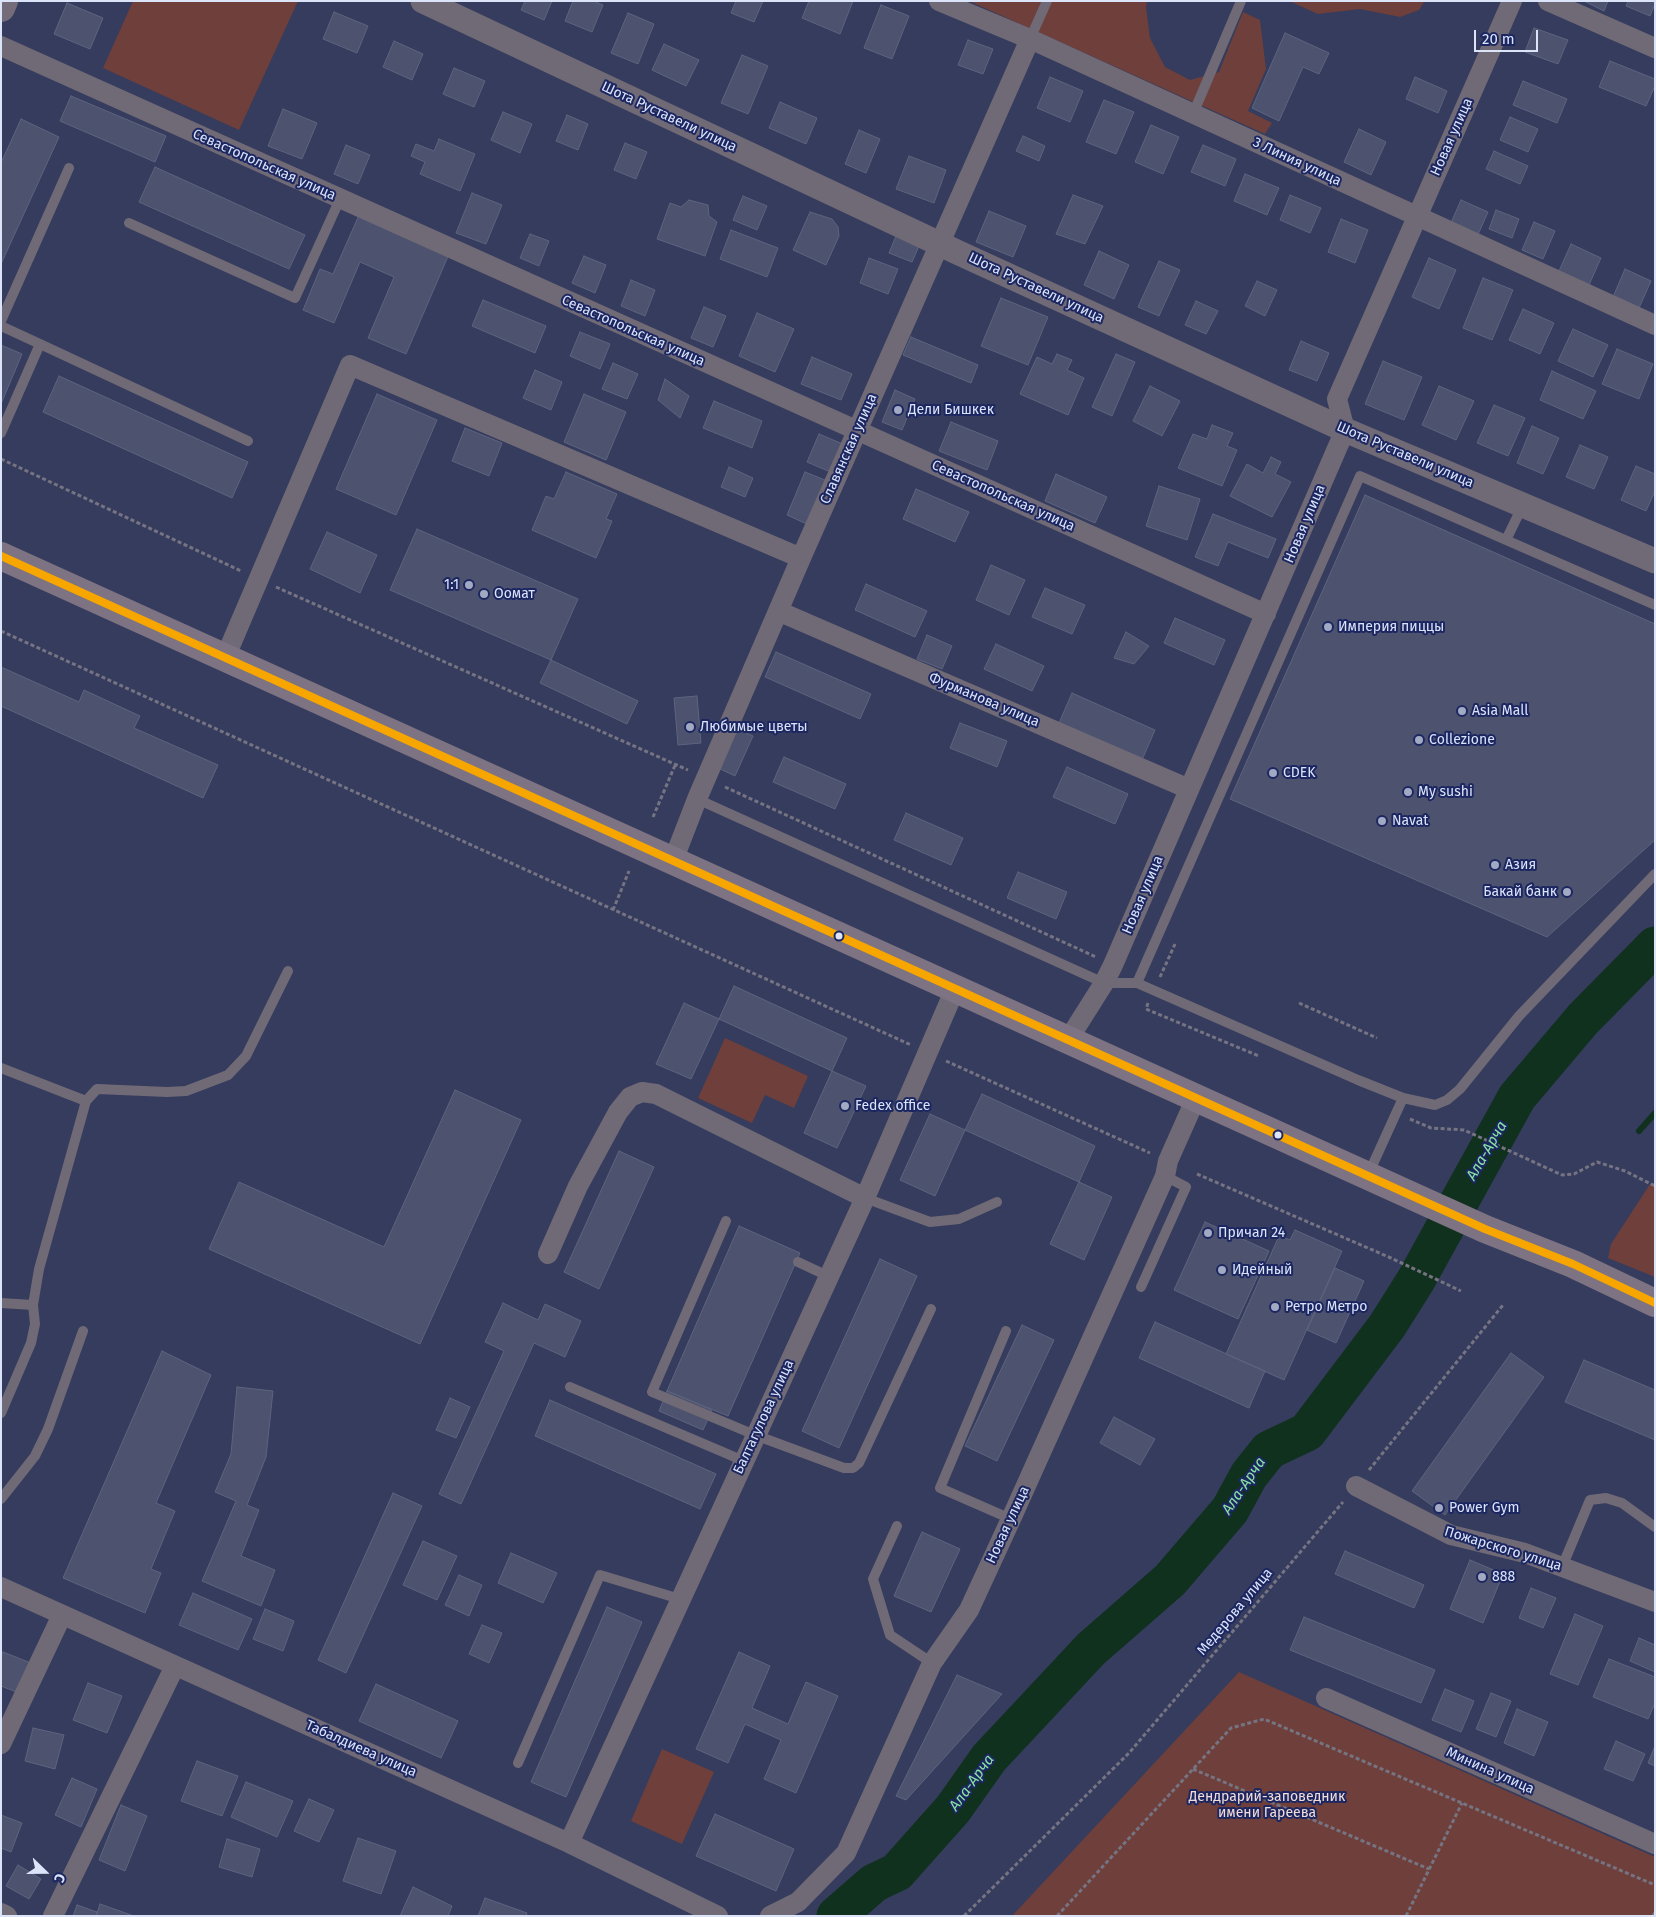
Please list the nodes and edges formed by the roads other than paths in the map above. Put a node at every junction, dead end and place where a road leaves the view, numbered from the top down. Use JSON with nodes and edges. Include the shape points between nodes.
{"nodes":[{"id":1,"x":4,"y":1,"type":"edge"},
{"id":2,"x":423,"y":1,"type":"edge"},
{"id":3,"x":939,"y":1,"type":"edge"},
{"id":4,"x":1047,"y":1,"type":"edge"},
{"id":5,"x":1241,"y":1,"type":"edge"},
{"id":6,"x":1512,"y":1,"type":"edge"},
{"id":7,"x":1548,"y":1,"type":"edge"},
{"id":8,"x":1,"y":8,"type":"edge"},
{"id":9,"x":1030,"y":39,"type":"junction"},
{"id":10,"x":1,"y":46,"type":"edge"},
{"id":11,"x":1655,"y":48,"type":"edge"},
{"id":12,"x":1193,"y":114,"type":"junction"},
{"id":13,"x":69,"y":168,"type":"dead end"},
{"id":14,"x":340,"y":199,"type":"junction"},
{"id":15,"x":1417,"y":217,"type":"junction"},
{"id":16,"x":129,"y":223,"type":"dead end"},
{"id":17,"x":940,"y":244,"type":"junction"},
{"id":18,"x":1,"y":321,"type":"edge"},
{"id":19,"x":1655,"y":325,"type":"edge"},
{"id":20,"x":1,"y":326,"type":"edge"},
{"id":21,"x":40,"y":344,"type":"junction"},
{"id":22,"x":1345,"y":430,"type":"junction"},
{"id":23,"x":857,"y":431,"type":"junction"},
{"id":24,"x":1,"y":434,"type":"edge"},
{"id":25,"x":248,"y":441,"type":"dead end"},
{"id":26,"x":1524,"y":506,"type":"junction"},
{"id":27,"x":1506,"y":540,"type":"junction"},
{"id":28,"x":1,"y":556,"type":"edge"},
{"id":29,"x":801,"y":558,"type":"junction"},
{"id":30,"x":1655,"y":561,"type":"edge"},
{"id":31,"x":1655,"y":605,"type":"edge"},
{"id":32,"x":778,"y":611,"type":"junction"},
{"id":33,"x":1266,"y":614,"type":"junction"},
{"id":34,"x":225,"y":658,"type":"junction"},
{"id":35,"x":1189,"y":789,"type":"junction"},
{"id":36,"x":697,"y":799,"type":"junction"},
{"id":37,"x":673,"y":861,"type":"junction"},
{"id":38,"x":1655,"y":874,"type":"edge"},
{"id":39,"x":288,"y":971,"type":"dead end"},
{"id":40,"x":1109,"y":974,"type":"junction"},
{"id":41,"x":1137,"y":983,"type":"junction"},
{"id":42,"x":955,"y":989,"type":"junction"},
{"id":43,"x":1068,"y":1040,"type":"junction"},
{"id":44,"x":1,"y":1068,"type":"edge"},
{"id":45,"x":1196,"y":1098,"type":"junction"},
{"id":46,"x":1403,"y":1098,"type":"junction"},
{"id":47,"x":86,"y":1100,"type":"junction"},
{"id":48,"x":1166,"y":1169,"type":"junction"},
{"id":49,"x":1368,"y":1176,"type":"junction"},
{"id":50,"x":865,"y":1198,"type":"junction"},
{"id":51,"x":997,"y":1202,"type":"dead end"},
{"id":52,"x":726,"y":1221,"type":"dead end"},
{"id":53,"x":548,"y":1254,"type":"dead end"},
{"id":54,"x":798,"y":1262,"type":"dead end"},
{"id":55,"x":830,"y":1277,"type":"junction"},
{"id":56,"x":1141,"y":1287,"type":"dead end"},
{"id":57,"x":1,"y":1303,"type":"edge"},
{"id":58,"x":1655,"y":1303,"type":"edge"},
{"id":59,"x":32,"y":1305,"type":"junction"},
{"id":60,"x":931,"y":1309,"type":"dead end"},
{"id":61,"x":83,"y":1330,"type":"dead end"},
{"id":62,"x":1006,"y":1331,"type":"dead end"},
{"id":63,"x":570,"y":1387,"type":"dead end"},
{"id":64,"x":1,"y":1413,"type":"edge"},
{"id":65,"x":755,"y":1435,"type":"junction"},
{"id":66,"x":744,"y":1461,"type":"junction"},
{"id":67,"x":1356,"y":1486,"type":"road end"},
{"id":68,"x":1,"y":1498,"type":"edge"},
{"id":69,"x":1011,"y":1519,"type":"junction"},
{"id":70,"x":897,"y":1526,"type":"dead end"},
{"id":71,"x":1655,"y":1527,"type":"edge"},
{"id":72,"x":1562,"y":1567,"type":"junction"},
{"id":73,"x":1,"y":1587,"type":"edge"},
{"id":74,"x":680,"y":1599,"type":"junction"},
{"id":75,"x":1655,"y":1602,"type":"edge"},
{"id":76,"x":62,"y":1615,"type":"junction"},
{"id":77,"x":932,"y":1663,"type":"junction"},
{"id":78,"x":175,"y":1666,"type":"junction"},
{"id":79,"x":1326,"y":1698,"type":"dead end"},
{"id":80,"x":1,"y":1744,"type":"edge"},
{"id":81,"x":518,"y":1763,"type":"dead end"},
{"id":82,"x":569,"y":1843,"type":"junction"},
{"id":83,"x":1655,"y":1844,"type":"edge"},
{"id":84,"x":1,"y":1913,"type":"edge"},
{"id":85,"x":7,"y":1916,"type":"edge"},
{"id":86,"x":53,"y":1916,"type":"edge"},
{"id":87,"x":718,"y":1916,"type":"edge"},
{"id":88,"x":770,"y":1916,"type":"edge"}],
"edges":[{"from":1,"to":8,"type":"main road"},
{"from":2,"to":17,"type":"street","name":"Шота Руставели улица"},
{"from":3,"to":9,"type":"street","name":"3 Линия улица"},
{"from":4,"to":9,"type":"lane"},
{"from":5,"to":12,"type":"lane"},
{"from":6,"to":15,"type":"street","name":"Новая улица"},
{"from":7,"to":11,"type":"street"},
{"from":9,"to":12,"type":"street","name":"3 Линия улица"},
{"from":9,"to":17,"type":"street","name":"Славянская улица"},
{"from":10,"to":14,"type":"street","name":"Севастопольская улица"},
{"from":12,"to":15,"type":"street","name":"3 Линия улица"},
{"from":13,"to":18,"type":"lane"},
{"from":14,"to":16,"type":"lane","via":[[295,298]]},
{"from":14,"to":23,"type":"street","name":"Севастопольская улица"},
{"from":15,"to":19,"type":"street","name":"3 Линия улица"},
{"from":15,"to":22,"type":"street","name":"Новая улица","via":[[1338,399]]},
{"from":17,"to":22,"type":"street","name":"Шота Руставели улица"},
{"from":17,"to":23,"type":"street","name":"Славянская улица"},
{"from":20,"to":21,"type":"lane"},
{"from":21,"to":24,"type":"lane"},
{"from":21,"to":25,"type":"lane"},
{"from":22,"to":26,"type":"street","name":"Шота Руставели улица"},
{"from":22,"to":33,"type":"street","name":"Новая улица"},
{"from":23,"to":29,"type":"street","name":"Славянская улица"},
{"from":23,"to":33,"type":"street","name":"Севастопольская улица"},
{"from":26,"to":27,"type":"lane"},
{"from":26,"to":30,"type":"street","name":"Шота Руставели улица"},
{"from":27,"to":31,"type":"lane"},
{"from":27,"to":41,"type":"lane","via":[[1360,476]]},
{"from":28,"to":34,"type":"main road"},
{"from":29,"to":32,"type":"street","name":"Славянская улица"},
{"from":29,"to":34,"type":"street","via":[[350,366]]},
{"from":32,"to":35,"type":"street","name":"Фурманова улица"},
{"from":32,"to":36,"type":"street","name":"Славянская улица"},
{"from":33,"to":35,"type":"street","name":"Новая улица"},
{"from":34,"to":37,"type":"main road"},
{"from":35,"to":40,"type":"street","name":"Новая улица"},
{"from":36,"to":37,"type":"street","name":"Славянская улица"},
{"from":36,"to":40,"type":"lane"},
{"from":37,"to":42,"type":"main road"},
{"from":38,"to":46,"type":"lane","via":[[1519,1016],[1460,1088],[1434,1105]]},
{"from":39,"to":47,"type":"lane","via":[[246,1056],[228,1075],[186,1091],[97,1089]]},
{"from":40,"to":41,"type":"lane"},
{"from":40,"to":43,"type":"street","name":"Новая улица"},
{"from":41,"to":46,"type":"lane"},
{"from":42,"to":43,"type":"main road"},
{"from":42,"to":50,"type":"street","name":"Балтагулова улица"},
{"from":43,"to":45,"type":"main road"},
{"from":44,"to":47,"type":"lane"},
{"from":45,"to":48,"type":"street","name":"Новая улица"},
{"from":45,"to":49,"type":"main road"},
{"from":46,"to":49,"type":"lane"},
{"from":47,"to":59,"type":"lane","via":[[49,1228]]},
{"from":48,"to":56,"type":"lane","via":[[1186,1187]]},
{"from":48,"to":69,"type":"street","name":"Новая улица"},
{"from":49,"to":58,"type":"main road"},
{"from":50,"to":51,"type":"lane","via":[[919,1220],[940,1222],[959,1219]]},
{"from":50,"to":53,"type":"street","via":[[656,1094],[642,1092],[630,1097],[618,1112],[578,1186]]},
{"from":50,"to":55,"type":"street","name":"Балтагулова улица"},
{"from":52,"to":65,"type":"lane","via":[[652,1392]]},
{"from":54,"to":55,"type":"lane"},
{"from":55,"to":65,"type":"street","name":"Балтагулова улица"},
{"from":57,"to":59,"type":"lane"},
{"from":59,"to":64,"type":"lane","via":[[35,1324],[31,1342]]},
{"from":60,"to":65,"type":"lane","via":[[860,1463],[853,1468],[844,1468]]},
{"from":61,"to":68,"type":"lane","via":[[44,1438],[35,1456]]},
{"from":62,"to":69,"type":"lane","via":[[940,1488]]},
{"from":63,"to":66,"type":"lane"},
{"from":65,"to":66,"type":"street","name":"Балтагулова улица"},
{"from":66,"to":74,"type":"street","name":"Балтагулова улица"},
{"from":67,"to":72,"type":"street","name":"Пожарского улица","via":[[1450,1535],[1525,1553]]},
{"from":69,"to":77,"type":"street","name":"Новая улица","via":[[969,1610]]},
{"from":70,"to":77,"type":"lane","via":[[873,1579],[890,1635]]},
{"from":71,"to":72,"type":"lane","via":[[1622,1503],[1606,1498],[1590,1500]]},
{"from":72,"to":75,"type":"street","name":"Пожарского улица"},
{"from":73,"to":76,"type":"street","name":"Табалдиева улица"},
{"from":74,"to":81,"type":"lane","via":[[600,1575]]},
{"from":74,"to":82,"type":"street","name":"Балтагулова улица"},
{"from":76,"to":78,"type":"street","name":"Табалдиева улица"},
{"from":76,"to":80,"type":"street"},
{"from":77,"to":88,"type":"street","name":"Новая улица","via":[[846,1853],[798,1902]]},
{"from":78,"to":82,"type":"street","name":"Табалдиева улица"},
{"from":78,"to":86,"type":"street"},
{"from":79,"to":83,"type":"street","name":"Минина улица"},
{"from":82,"to":87,"type":"street","name":"Табалдиева улица"},
{"from":84,"to":85,"type":"street"}]}
